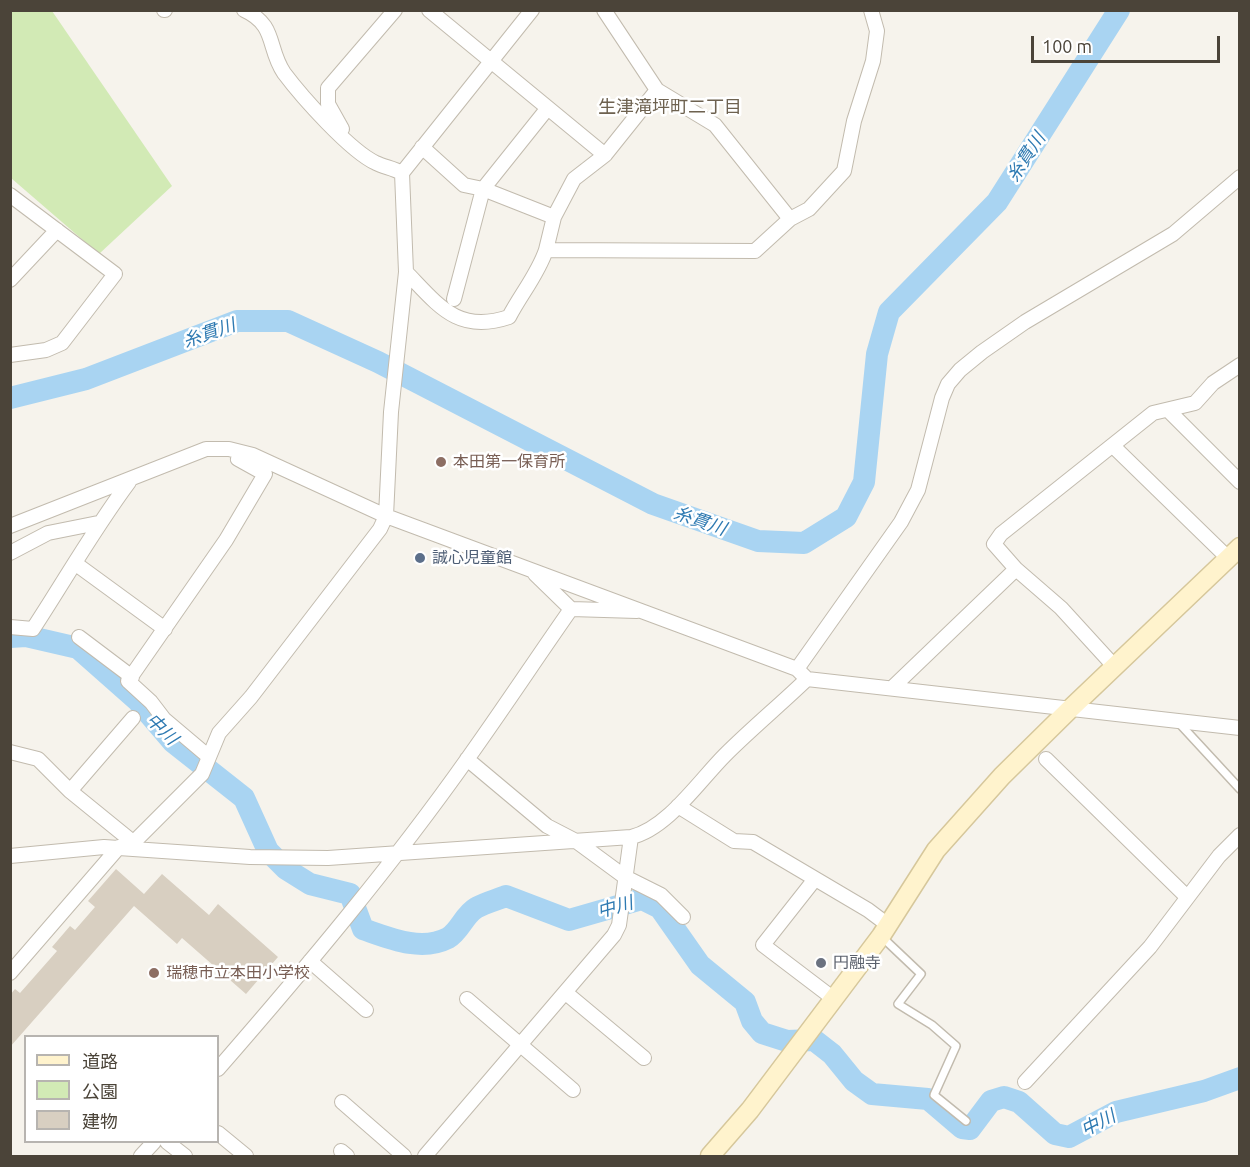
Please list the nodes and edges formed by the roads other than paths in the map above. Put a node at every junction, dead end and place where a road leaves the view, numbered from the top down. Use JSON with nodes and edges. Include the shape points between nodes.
{"nodes":[{"id":1,"x":244,"y":10,"type":"edge"},
{"id":2,"x":394,"y":10,"type":"edge"},
{"id":3,"x":429,"y":10,"type":"edge"},
{"id":4,"x":532,"y":10,"type":"edge"},
{"id":5,"x":604,"y":10,"type":"edge"},
{"id":6,"x":871,"y":10,"type":"edge"},
{"id":7,"x":490,"y":63,"type":"junction"},
{"id":8,"x":657,"y":90,"type":"junction"},
{"id":9,"x":547,"y":109,"type":"junction"},
{"id":10,"x":349,"y":142,"type":"junction"},
{"id":11,"x":422,"y":147,"type":"junction"},
{"id":12,"x":605,"y":155,"type":"junction"},
{"id":13,"x":402,"y":173,"type":"junction"},
{"id":14,"x":1239,"y":177,"type":"edge"},
{"id":15,"x":483,"y":189,"type":"junction"},
{"id":16,"x":10,"y":195,"type":"edge"},
{"id":17,"x":554,"y":217,"type":"junction"},
{"id":18,"x":790,"y":219,"type":"junction"},
{"id":19,"x":57,"y":230,"type":"junction"},
{"id":20,"x":546,"y":250,"type":"junction"},
{"id":21,"x":406,"y":272,"type":"junction"},
{"id":22,"x":10,"y":280,"type":"edge"},
{"id":23,"x":454,"y":299,"type":"dead end"},
{"id":24,"x":10,"y":355,"type":"edge"},
{"id":25,"x":1239,"y":364,"type":"edge"},
{"id":26,"x":1168,"y":410,"type":"junction"},
{"id":27,"x":1113,"y":446,"type":"junction"},
{"id":28,"x":240,"y":452,"type":"junction"},
{"id":29,"x":130,"y":480,"type":"junction"},
{"id":30,"x":1239,"y":482,"type":"edge"},
{"id":31,"x":386,"y":516,"type":"junction"},
{"id":32,"x":98,"y":524,"type":"junction"},
{"id":33,"x":10,"y":526,"type":"edge"},
{"id":34,"x":1233,"y":552,"type":"edge"},
{"id":35,"x":10,"y":553,"type":"edge"},
{"id":36,"x":76,"y":564,"type":"junction"},
{"id":37,"x":1016,"y":569,"type":"junction"},
{"id":38,"x":532,"y":571,"type":"junction"},
{"id":39,"x":570,"y":609,"type":"junction"},
{"id":40,"x":645,"y":611,"type":"junction"},
{"id":41,"x":10,"y":627,"type":"edge"},
{"id":42,"x":165,"y":629,"type":"junction"},
{"id":43,"x":79,"y":637,"type":"dead end"},
{"id":44,"x":1114,"y":666,"type":"junction"},
{"id":45,"x":802,"y":674,"type":"junction"},
{"id":46,"x":132,"y":676,"type":"junction"},
{"id":47,"x":893,"y":687,"type":"junction"},
{"id":48,"x":1069,"y":710,"type":"junction"},
{"id":49,"x":133,"y":718,"type":"dead end"},
{"id":50,"x":1178,"y":721,"type":"junction"},
{"id":51,"x":1239,"y":728,"type":"edge"},
{"id":52,"x":10,"y":752,"type":"edge"},
{"id":53,"x":209,"y":758,"type":"junction"},
{"id":54,"x":467,"y":759,"type":"junction"},
{"id":55,"x":1046,"y":759,"type":"dead end"},
{"id":56,"x":1239,"y":789,"type":"edge"},
{"id":57,"x":70,"y":791,"type":"junction"},
{"id":58,"x":678,"y":806,"type":"junction"},
{"id":59,"x":1239,"y":835,"type":"edge"},
{"id":60,"x":631,"y":837,"type":"junction"},
{"id":61,"x":576,"y":841,"type":"junction"},
{"id":62,"x":127,"y":846,"type":"junction"},
{"id":63,"x":396,"y":854,"type":"junction"},
{"id":64,"x":10,"y":856,"type":"edge"},
{"id":65,"x":625,"y":877,"type":"junction"},
{"id":66,"x":814,"y":879,"type":"junction"},
{"id":67,"x":1187,"y":897,"type":"junction"},
{"id":68,"x":683,"y":917,"type":"dead end"},
{"id":69,"x":885,"y":931,"type":"junction"},
{"id":70,"x":310,"y":961,"type":"junction"},
{"id":71,"x":13,"y":966,"type":"edge"},
{"id":72,"x":566,"y":993,"type":"junction"},
{"id":73,"x":467,"y":999,"type":"dead end"},
{"id":74,"x":834,"y":999,"type":"junction"},
{"id":75,"x":366,"y":1010,"type":"dead end"},
{"id":76,"x":520,"y":1045,"type":"junction"},
{"id":77,"x":644,"y":1058,"type":"dead end"},
{"id":78,"x":219,"y":1068,"type":"edge"},
{"id":79,"x":1025,"y":1082,"type":"dead end"},
{"id":80,"x":573,"y":1090,"type":"dead end"},
{"id":81,"x":342,"y":1102,"type":"dead end"},
{"id":82,"x":966,"y":1121,"type":"dead end"},
{"id":83,"x":219,"y":1134,"type":"edge"},
{"id":84,"x":153,"y":1143,"type":"edge"},
{"id":85,"x":168,"y":1143,"type":"edge"},
{"id":86,"x":141,"y":1156,"type":"edge"},
{"id":87,"x":185,"y":1156,"type":"edge"},
{"id":88,"x":246,"y":1156,"type":"edge"},
{"id":89,"x":404,"y":1156,"type":"edge"},
{"id":90,"x":425,"y":1156,"type":"edge"},
{"id":91,"x":710,"y":1156,"type":"edge"}],
"edges":[{"from":1,"to":10,"type":"street","via":[[268,28],[283,72]]},
{"from":2,"to":10,"type":"street","via":[[328,88],[328,104]]},
{"from":3,"to":7,"type":"street"},
{"from":4,"to":7,"type":"street"},
{"from":5,"to":8,"type":"street"},
{"from":6,"to":18,"type":"street","via":[[877,31],[873,61],[854,121],[844,171],[809,209]]},
{"from":7,"to":9,"type":"street"},
{"from":7,"to":11,"type":"street"},
{"from":8,"to":12,"type":"street"},
{"from":8,"to":18,"type":"street","via":[[715,126]]},
{"from":9,"to":12,"type":"street"},
{"from":9,"to":15,"type":"street"},
{"from":10,"to":13,"type":"street","via":[[375,162]]},
{"from":11,"to":13,"type":"street"},
{"from":11,"to":15,"type":"street","via":[[465,185]]},
{"from":12,"to":17,"type":"street","via":[[574,179]]},
{"from":13,"to":21,"type":"street"},
{"from":14,"to":45,"type":"street","via":[[1173,234],[1025,322],[960,370],[942,398],[918,490]]},
{"from":15,"to":17,"type":"street"},
{"from":15,"to":23,"type":"street"},
{"from":16,"to":19,"type":"street"},
{"from":17,"to":20,"type":"street"},
{"from":18,"to":20,"type":"street","via":[[754,251]]},
{"from":19,"to":22,"type":"street"},
{"from":19,"to":24,"type":"street","via":[[115,274],[62,343],[46,350]]},
{"from":20,"to":21,"type":"street","via":[[539,270],[509,317],[496,321],[477,323],[453,317]]},
{"from":21,"to":31,"type":"street","via":[[391,412]]},
{"from":25,"to":26,"type":"street","via":[[1194,403]]},
{"from":26,"to":27,"type":"street","via":[[1153,413]]},
{"from":26,"to":30,"type":"street"},
{"from":27,"to":34,"type":"street"},
{"from":27,"to":37,"type":"street","via":[[1001,534],[994,544]]},
{"from":28,"to":29,"type":"street","via":[[206,449]]},
{"from":28,"to":31,"type":"street"},
{"from":28,"to":42,"type":"street","via":[[238,459],[265,474],[226,540]]},
{"from":29,"to":32,"type":"street"},
{"from":29,"to":33,"type":"street"},
{"from":31,"to":38,"type":"street"},
{"from":31,"to":53,"type":"street","via":[[251,697],[219,733]]},
{"from":32,"to":35,"type":"street","via":[[48,533]]},
{"from":32,"to":36,"type":"street"},
{"from":34,"to":44,"type":"street"},
{"from":36,"to":41,"type":"street","via":[[33,629]]},
{"from":36,"to":42,"type":"street"},
{"from":37,"to":44,"type":"street","via":[[1061,608]]},
{"from":37,"to":47,"type":"street"},
{"from":38,"to":39,"type":"street"},
{"from":38,"to":40,"type":"street"},
{"from":39,"to":40,"type":"street"},
{"from":39,"to":54,"type":"street"},
{"from":40,"to":45,"type":"street"},
{"from":42,"to":46,"type":"street"},
{"from":43,"to":46,"type":"street"},
{"from":44,"to":48,"type":"street"},
{"from":45,"to":47,"type":"street"},
{"from":45,"to":58,"type":"street"},
{"from":46,"to":53,"type":"street","via":[[128,681]]},
{"from":47,"to":48,"type":"street"},
{"from":48,"to":50,"type":"street"},
{"from":48,"to":69,"type":"street","via":[[1002,776],[936,850]]},
{"from":49,"to":57,"type":"street"},
{"from":50,"to":51,"type":"street"},
{"from":50,"to":56,"type":"lane"},
{"from":52,"to":57,"type":"street","via":[[38,759]]},
{"from":53,"to":62,"type":"street","via":[[202,774]]},
{"from":54,"to":61,"type":"street","via":[[547,826]]},
{"from":54,"to":63,"type":"street"},
{"from":55,"to":67,"type":"street"},
{"from":57,"to":62,"type":"street"},
{"from":58,"to":60,"type":"street","via":[[643,834]]},
{"from":58,"to":66,"type":"street","via":[[734,841],[753,842]]},
{"from":59,"to":67,"type":"street"},
{"from":60,"to":61,"type":"street"},
{"from":60,"to":65,"type":"street"},
{"from":61,"to":63,"type":"street"},
{"from":61,"to":65,"type":"street"},
{"from":62,"to":63,"type":"street","via":[[250,857]]},
{"from":62,"to":64,"type":"street"},
{"from":62,"to":71,"type":"street"},
{"from":63,"to":70,"type":"street"},
{"from":65,"to":68,"type":"street","via":[[661,895]]},
{"from":65,"to":72,"type":"street","via":[[619,925]]},
{"from":66,"to":69,"type":"street","via":[[868,910]]},
{"from":66,"to":74,"type":"street","via":[[763,945]]},
{"from":67,"to":79,"type":"street","via":[[1150,947]]},
{"from":69,"to":74,"type":"street"},
{"from":69,"to":82,"type":"lane","via":[[921,974],[898,1004],[956,1046],[934,1095]]},
{"from":70,"to":75,"type":"street"},
{"from":70,"to":78,"type":"street"},
{"from":72,"to":76,"type":"street"},
{"from":72,"to":77,"type":"street"},
{"from":73,"to":76,"type":"street"},
{"from":74,"to":91,"type":"street"},
{"from":76,"to":80,"type":"street"},
{"from":76,"to":90,"type":"street"},
{"from":81,"to":89,"type":"street"},
{"from":83,"to":88,"type":"street"},
{"from":84,"to":86,"type":"street"},
{"from":85,"to":87,"type":"street"}]}
